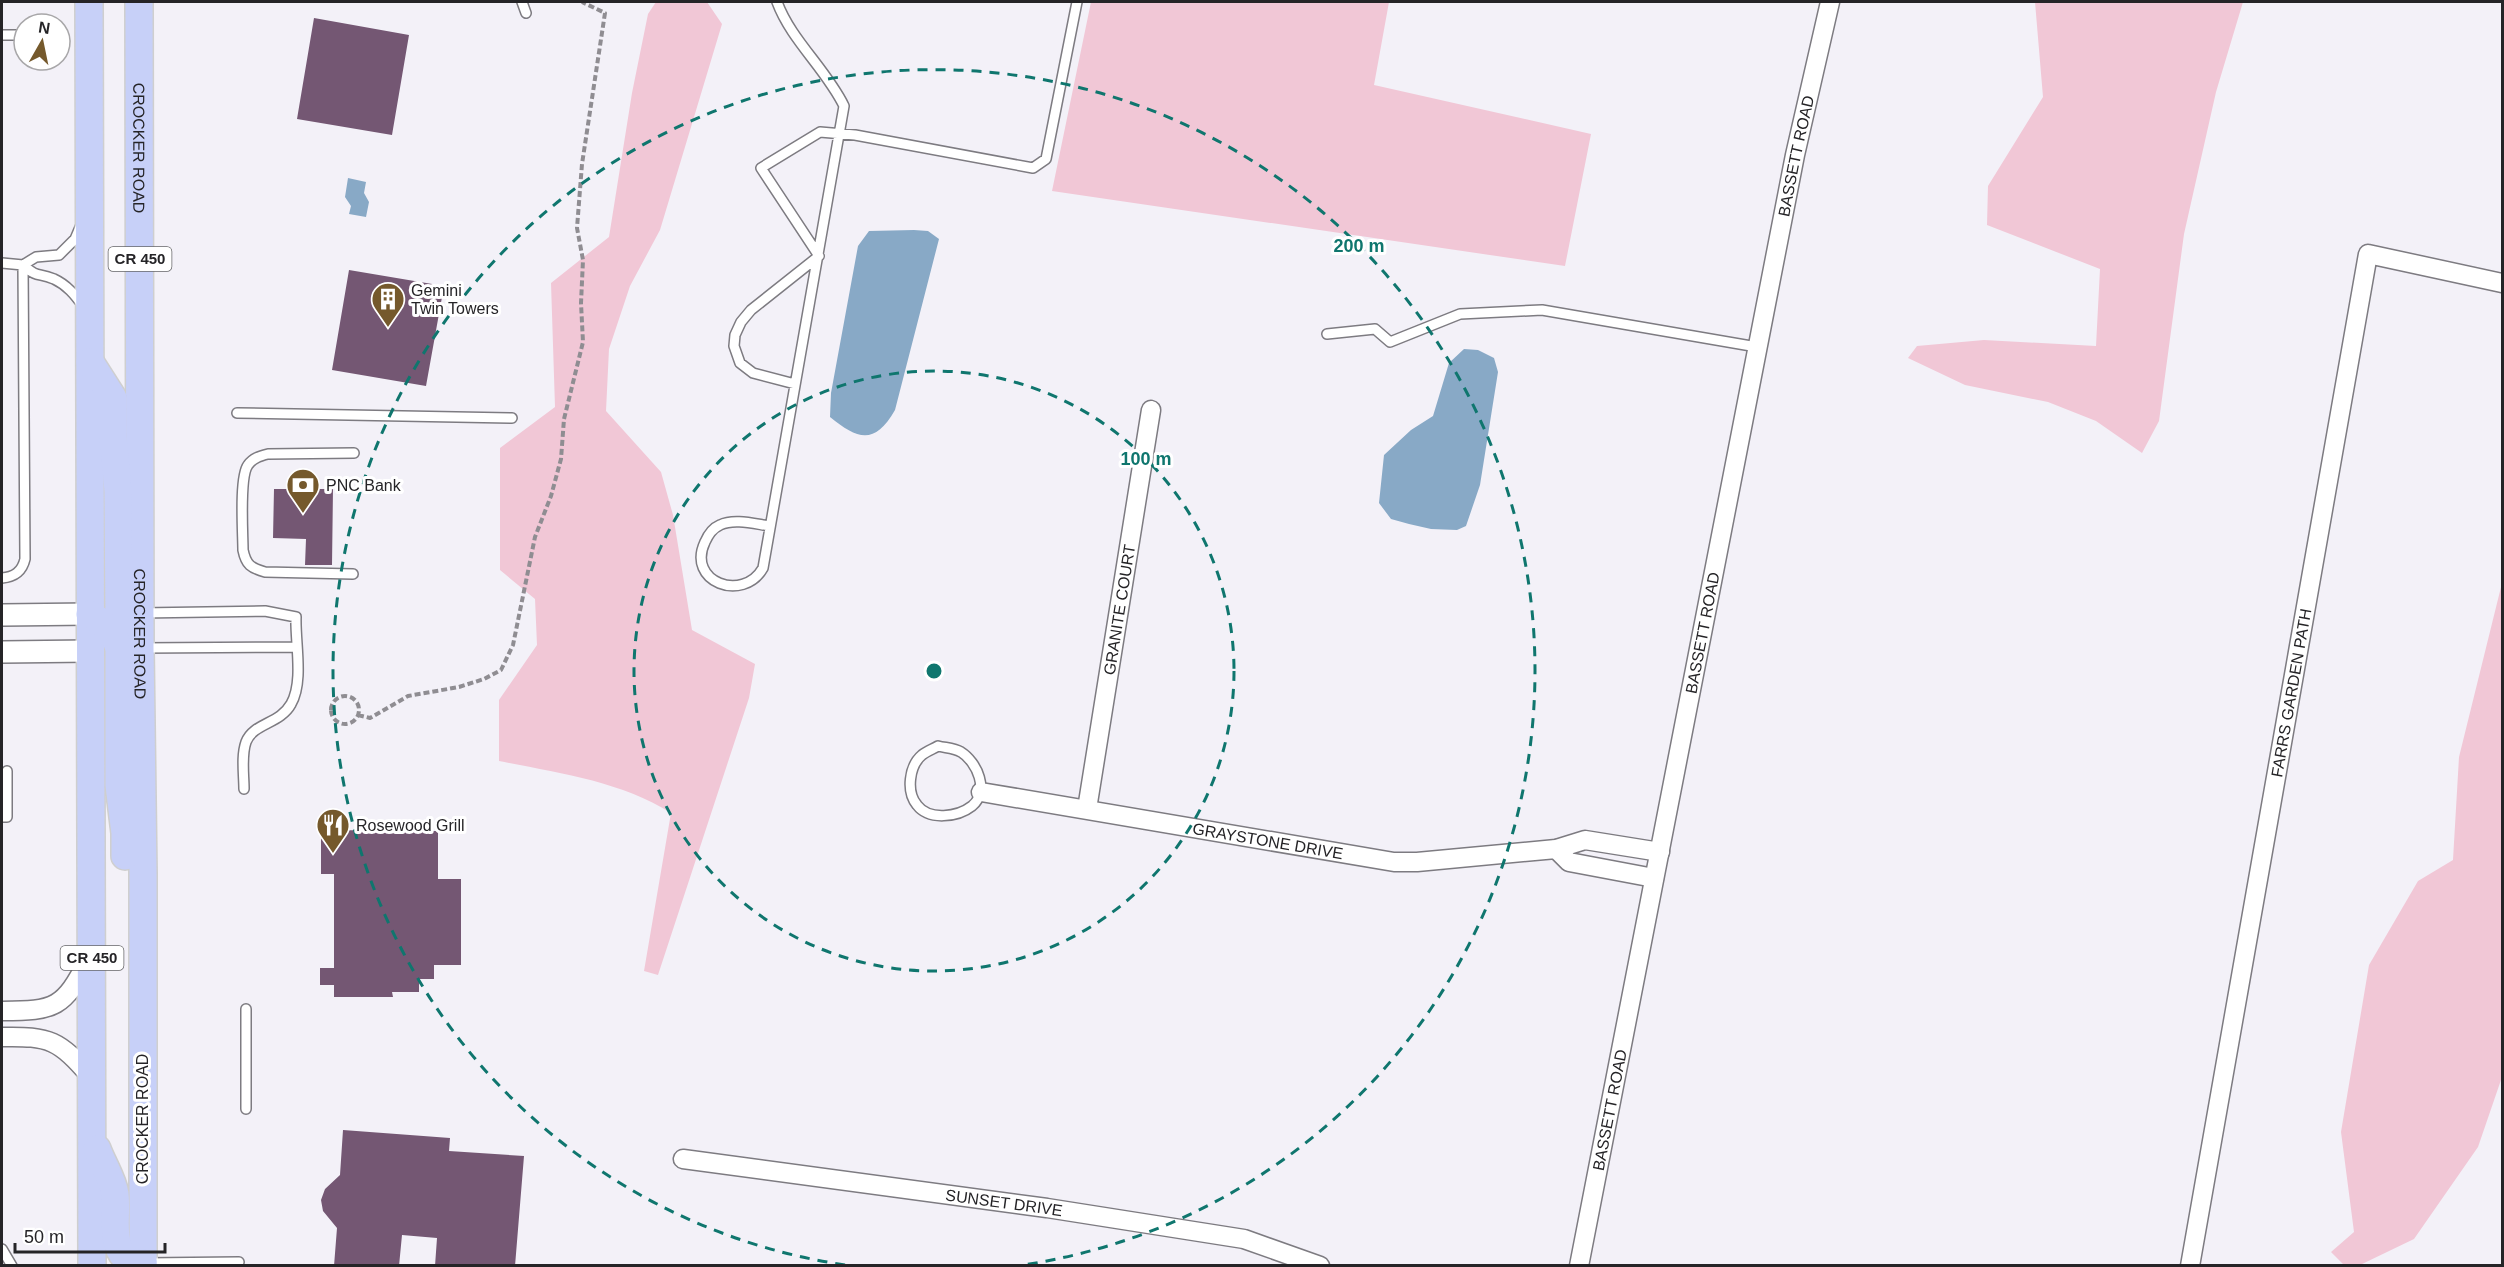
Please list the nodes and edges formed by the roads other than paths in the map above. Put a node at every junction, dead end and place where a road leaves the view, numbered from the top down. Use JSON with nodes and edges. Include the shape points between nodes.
{"nodes":[{"id":1,"x":89,"y":2,"type":"edge"},
{"id":2,"x":139,"y":2,"type":"edge"},
{"id":3,"x":522,"y":2,"type":"edge"},
{"id":4,"x":777,"y":2,"type":"edge"},
{"id":5,"x":1077,"y":2,"type":"edge"},
{"id":6,"x":1830,"y":2,"type":"edge"},
{"id":7,"x":526,"y":13,"type":"dead end"},
{"id":8,"x":841,"y":133,"type":"junction"},
{"id":9,"x":90,"y":200,"type":"junction"},
{"id":10,"x":819,"y":256,"type":"junction"},
{"id":11,"x":2,"y":263,"type":"edge"},
{"id":12,"x":23,"y":265,"type":"junction"},
{"id":13,"x":2502,"y":283,"type":"edge"},
{"id":14,"x":90,"y":317,"type":"junction"},
{"id":15,"x":1327,"y":334,"type":"dead end"},
{"id":16,"x":1757,"y":347,"type":"junction"},
{"id":17,"x":90,"y":362,"type":"junction"},
{"id":18,"x":795,"y":384,"type":"junction"},
{"id":19,"x":1150,"y":410,"type":"dead end"},
{"id":20,"x":237,"y":413,"type":"dead end"},
{"id":21,"x":512,"y":418,"type":"dead end"},
{"id":22,"x":354,"y":453,"type":"dead end"},
{"id":23,"x":771,"y":526,"type":"junction"},
{"id":24,"x":352,"y":574,"type":"dead end"},
{"id":25,"x":2,"y":578,"type":"edge"},
{"id":26,"x":129,"y":613,"type":"junction"},
{"id":27,"x":90,"y":614,"type":"junction"},
{"id":28,"x":2,"y":615,"type":"edge"},
{"id":29,"x":295,"y":647,"type":"junction"},
{"id":30,"x":112,"y":650,"type":"junction"},
{"id":31,"x":2,"y":652,"type":"edge"},
{"id":32,"x":7,"y":771,"type":"dead end"},
{"id":33,"x":244,"y":789,"type":"dead end"},
{"id":34,"x":981,"y":792,"type":"junction"},
{"id":35,"x":1087,"y":809,"type":"junction"},
{"id":36,"x":2,"y":817,"type":"edge"},
{"id":37,"x":1556,"y":849,"type":"junction"},
{"id":38,"x":1660,"y":852,"type":"junction"},
{"id":39,"x":1654,"y":878,"type":"junction"},
{"id":40,"x":92,"y":953,"type":"junction"},
{"id":41,"x":246,"y":1009,"type":"dead end"},
{"id":42,"x":2,"y":1011,"type":"edge"},
{"id":43,"x":2,"y":1036,"type":"edge"},
{"id":44,"x":91,"y":1077,"type":"junction"},
{"id":45,"x":246,"y":1108,"type":"dead end"},
{"id":46,"x":92,"y":1138,"type":"junction"},
{"id":47,"x":683,"y":1159,"type":"dead end"},
{"id":48,"x":2,"y":1249,"type":"edge"},
{"id":49,"x":239,"y":1262,"type":"dead end"},
{"id":50,"x":142,"y":1264,"type":"edge"},
{"id":51,"x":12,"y":1266,"type":"edge"},
{"id":52,"x":92,"y":1266,"type":"edge"},
{"id":53,"x":1320,"y":1266,"type":"edge"},
{"id":54,"x":1579,"y":1266,"type":"edge"},
{"id":55,"x":2190,"y":1266,"type":"edge"}],
"edges":[{"from":1,"to":9,"type":"main road","name":"CROCKER ROAD","number":"CR 450"},
{"from":2,"to":26,"type":"main road","name":"CROCKER ROAD","number":"CR 450"},
{"from":3,"to":7,"type":"lane"},
{"from":4,"to":8,"type":"lane","via":[[838,93],[844,106]]},
{"from":5,"to":8,"type":"lane","via":[[1046,159],[1033,168]]},
{"from":6,"to":16,"type":"street","name":"BASSETT ROAD"},
{"from":8,"to":10,"type":"lane"},
{"from":8,"to":10,"type":"lane","via":[[820,132],[761,168]]},
{"from":9,"to":12,"type":"lane","via":[[69,246],[59,255],[36,257]]},
{"from":9,"to":14,"type":"main road","name":"CROCKER ROAD","number":"CR 450"},
{"from":10,"to":18,"type":"lane"},
{"from":10,"to":18,"type":"lane","via":[[751,310],[735,335],[740,363],[753,373]]},
{"from":11,"to":12,"type":"lane"},
{"from":12,"to":14,"type":"lane","via":[[36,276],[64,285]]},
{"from":12,"to":25,"type":"lane","via":[[25,559],[20,571]]},
{"from":13,"to":55,"type":"street","name":"FARRS GARDEN PATH","via":[[2368,255]]},
{"from":14,"to":17,"type":"main road","name":"CROCKER ROAD","number":"CR 450"},
{"from":15,"to":16,"type":"lane","via":[[1375,328],[1390,342],[1460,314],[1542,310]]},
{"from":16,"to":38,"type":"street","name":"BASSETT ROAD"},
{"from":17,"to":26,"type":"main road","via":[[113,398]]},
{"from":17,"to":27,"type":"main road","name":"CROCKER ROAD","number":"CR 450"},
{"from":18,"to":23,"type":"lane"},
{"from":19,"to":35,"type":"street","name":"GRANITE COURT"},
{"from":20,"to":21,"type":"lane"},
{"from":22,"to":24,"type":"lane","via":[[257,457],[246,467],[243,485],[245,560],[251,568],[265,572]]},
{"from":23,"to":23,"type":"lane","via":[[746,522],[720,525],[703,545],[701,560],[705,573],[728,586],[745,585],[758,578],[764,568]]},
{"from":26,"to":27,"type":"lane"},
{"from":26,"to":29,"type":"lane","via":[[281,612],[296,617]]},
{"from":26,"to":30,"type":"main road","via":[[120,631],[122,636]]},
{"from":27,"to":28,"type":"street"},
{"from":27,"to":30,"type":"main road","name":"CROCKER ROAD","number":"CR 450"},
{"from":29,"to":30,"type":"lane"},
{"from":29,"to":33,"type":"lane","via":[[297,685],[291,705],[277,720],[256,729],[246,742]]},
{"from":30,"to":31,"type":"street"},
{"from":30,"to":40,"type":"main road","name":"CROCKER ROAD","number":"CR 450"},
{"from":30,"to":50,"type":"main road","name":"CROCKER ROAD","number":"CR 450","via":[[143,908]]},
{"from":32,"to":36,"type":"lane","via":[[7,817]]},
{"from":34,"to":34,"type":"lane","via":[[979,774],[958,750],[939,746],[921,756],[911,773],[911,791],[917,806],[931,815],[954,815],[973,806]]},
{"from":34,"to":35,"type":"street","name":"GRAYSTONE DRIVE"},
{"from":35,"to":37,"type":"street","name":"GRAYSTONE DRIVE","via":[[1394,862]]},
{"from":37,"to":38,"type":"street","name":"GRAYSTONE DRIVE","via":[[1585,840]]},
{"from":37,"to":39,"type":"street","via":[[1569,861]]},
{"from":38,"to":39,"type":"street","name":"BASSETT ROAD"},
{"from":39,"to":54,"type":"street","name":"BASSETT ROAD"},
{"from":40,"to":42,"type":"street","via":[[70,994],[58,1003],[37,1010]]},
{"from":40,"to":44,"type":"main road","name":"CROCKER ROAD","number":"CR 450"},
{"from":41,"to":45,"type":"lane"},
{"from":43,"to":44,"type":"street","via":[[53,1042],[66,1049]]},
{"from":44,"to":46,"type":"main road","name":"CROCKER ROAD","number":"CR 450"},
{"from":46,"to":50,"type":"main road","via":[[115,1192],[120,1251],[130,1262]]},
{"from":46,"to":52,"type":"main road","name":"CROCKER ROAD","number":"CR 450"},
{"from":47,"to":53,"type":"street","name":"SUNSET DRIVE","via":[[1244,1239]]},
{"from":48,"to":51,"type":"lane"},
{"from":49,"to":50,"type":"lane"}]}
